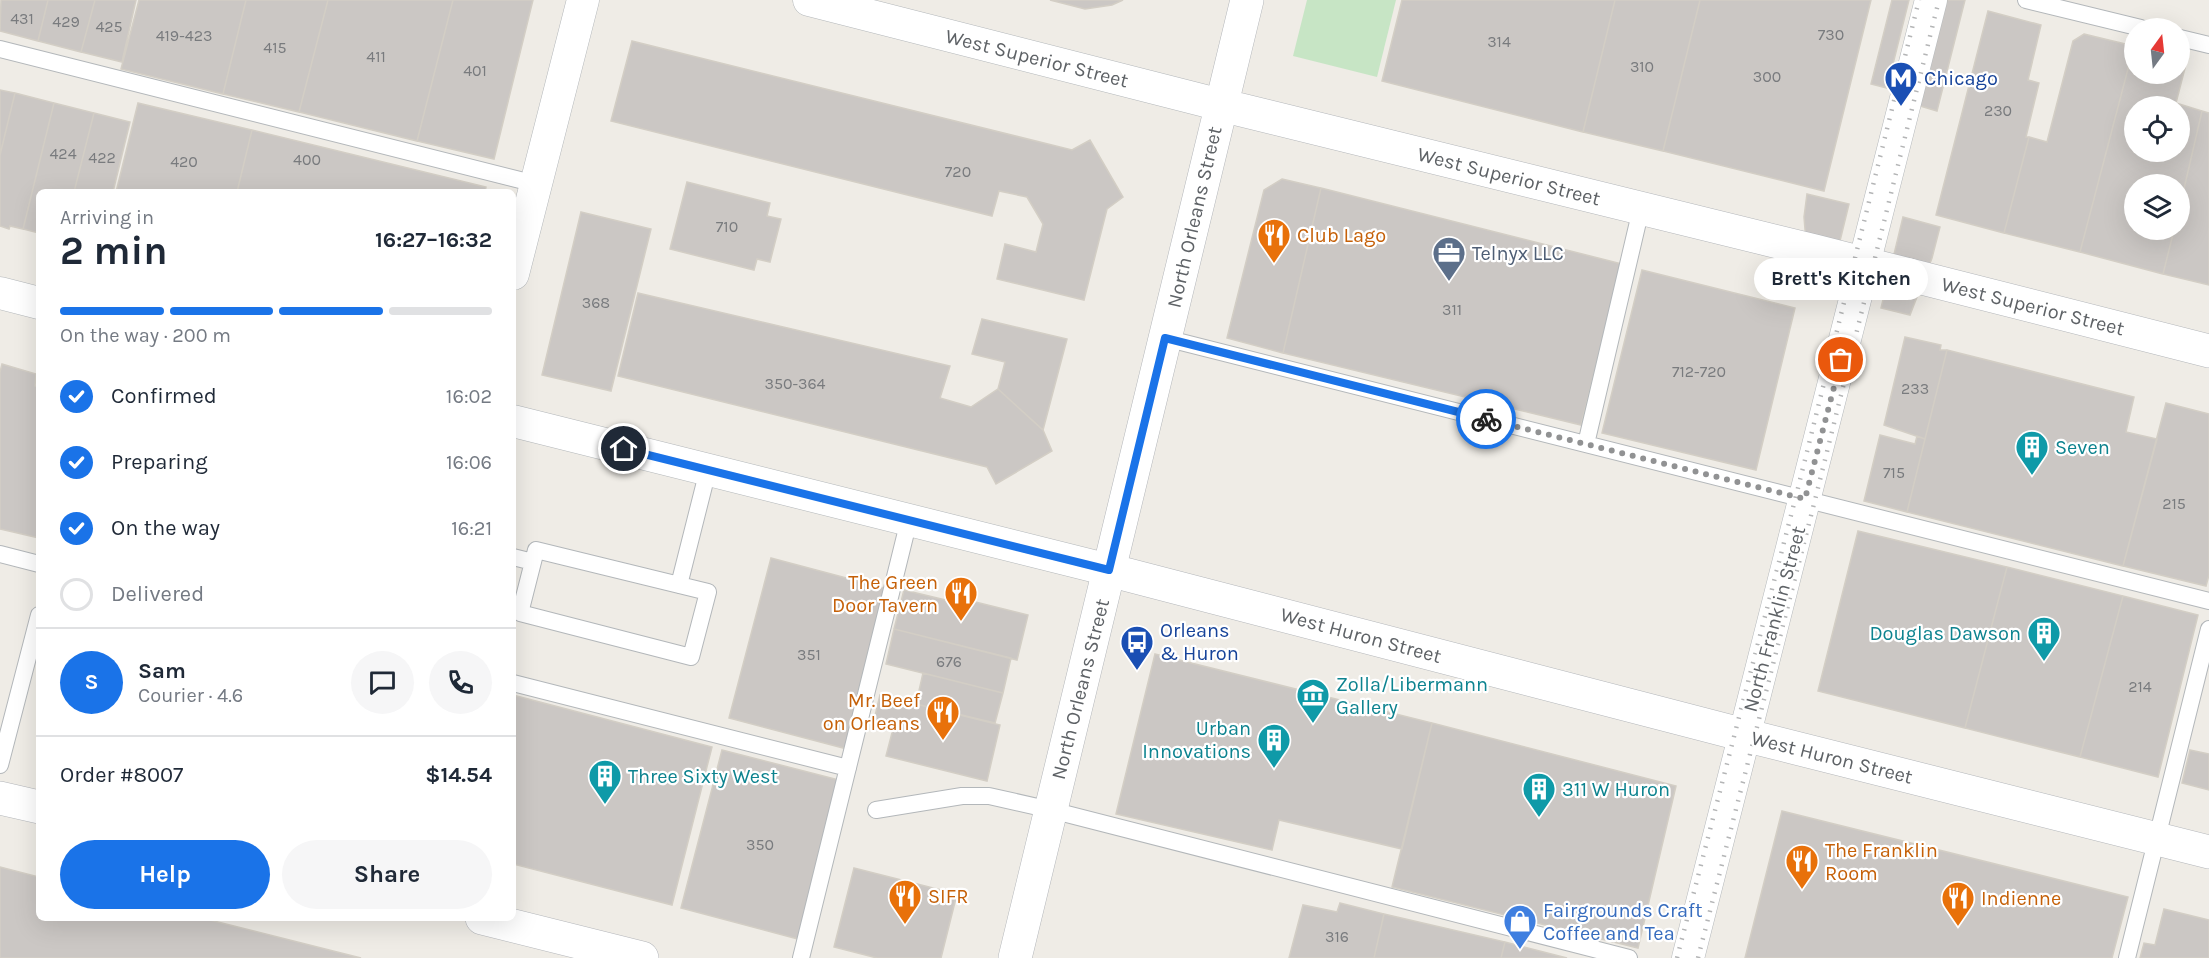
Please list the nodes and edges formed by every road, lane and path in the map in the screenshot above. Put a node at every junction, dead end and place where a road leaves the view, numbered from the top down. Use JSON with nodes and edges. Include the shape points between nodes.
{"nodes":[{"id":1,"x":583,"y":0,"type":"edge"},
{"id":2,"x":809,"y":0,"type":"edge"},
{"id":3,"x":1246,"y":0,"type":"edge"},
{"id":4,"x":1931,"y":0,"type":"edge"},
{"id":5,"x":2026,"y":0,"type":"edge"},
{"id":6,"x":2124,"y":24,"type":"edge"},
{"id":7,"x":2190,"y":40,"type":"edge"},
{"id":8,"x":2209,"y":45,"type":"edge"},
{"id":9,"x":0,"y":49,"type":"edge"},
{"id":10,"x":1221,"y":105,"type":"junction"},
{"id":11,"x":536,"y":184,"type":"junction"},
{"id":12,"x":1641,"y":209,"type":"junction"},
{"id":13,"x":516,"y":262,"type":"edge"},
{"id":14,"x":1865,"y":264,"type":"junction"},
{"id":15,"x":0,"y":293,"type":"edge"},
{"id":16,"x":36,"y":302,"type":"edge"},
{"id":17,"x":1165,"y":338,"type":"junction"},
{"id":18,"x":2209,"y":351,"type":"edge"},
{"id":19,"x":516,"y":422,"type":"edge"},
{"id":20,"x":1586,"y":444,"type":"junction"},
{"id":21,"x":708,"y":470,"type":"junction"},
{"id":22,"x":1805,"y":499,"type":"junction"},
{"id":23,"x":909,"y":520,"type":"junction"},
{"id":24,"x":0,"y":554,"type":"edge"},
{"id":25,"x":516,"y":558,"type":"edge"},
{"id":26,"x":533,"y":562,"type":"junction"},
{"id":27,"x":36,"y":563,"type":"edge"},
{"id":28,"x":1109,"y":570,"type":"junction"},
{"id":29,"x":679,"y":585,"type":"junction"},
{"id":30,"x":2209,"y":601,"type":"edge"},
{"id":31,"x":36,"y":627,"type":"edge"},
{"id":32,"x":2209,"y":629,"type":"edge"},
{"id":33,"x":516,"y":684,"type":"edge"},
{"id":34,"x":1744,"y":735,"type":"junction"},
{"id":35,"x":0,"y":765,"type":"edge"},
{"id":36,"x":848,"y":768,"type":"junction"},
{"id":37,"x":0,"y":798,"type":"edge"},
{"id":38,"x":36,"y":806,"type":"edge"},
{"id":39,"x":876,"y":810,"type":"dead end"},
{"id":40,"x":1051,"y":810,"type":"junction"},
{"id":41,"x":2157,"y":839,"type":"junction"},
{"id":42,"x":2209,"y":852,"type":"edge"},
{"id":43,"x":494,"y":921,"type":"edge"},
{"id":44,"x":642,"y":958,"type":"edge"},
{"id":45,"x":801,"y":958,"type":"edge"},
{"id":46,"x":1016,"y":958,"type":"edge"},
{"id":47,"x":1629,"y":958,"type":"edge"},
{"id":48,"x":1688,"y":958,"type":"edge"},
{"id":49,"x":2127,"y":958,"type":"edge"}],
"edges":[{"from":1,"to":11,"type":"street"},
{"from":2,"to":10,"type":"street","name":"West Superior Street"},
{"from":3,"to":10,"type":"street","name":"North Orleans Street"},
{"from":4,"to":14,"type":"street","name":"North Franklin Street"},
{"from":5,"to":6,"type":"lane"},
{"from":7,"to":8,"type":"lane"},
{"from":9,"to":11,"type":"lane"},
{"from":10,"to":12,"type":"street","name":"West Superior Street"},
{"from":10,"to":17,"type":"street","name":"North Orleans Street"},
{"from":11,"to":13,"type":"street"},
{"from":12,"to":14,"type":"street","name":"West Superior Street"},
{"from":12,"to":20,"type":"lane"},
{"from":14,"to":18,"type":"street","name":"West Superior Street"},
{"from":14,"to":22,"type":"street","name":"North Franklin Street"},
{"from":15,"to":16,"type":"street"},
{"from":17,"to":20,"type":"lane"},
{"from":17,"to":28,"type":"street","name":"North Orleans Street"},
{"from":19,"to":21,"type":"street","name":"West Huron Street"},
{"from":20,"to":22,"type":"lane"},
{"from":21,"to":23,"type":"street","name":"West Huron Street"},
{"from":21,"to":29,"type":"lane"},
{"from":22,"to":30,"type":"lane"},
{"from":22,"to":34,"type":"street","name":"North Franklin Street"},
{"from":23,"to":28,"type":"street","name":"West Huron Street"},
{"from":23,"to":36,"type":"lane"},
{"from":24,"to":27,"type":"lane"},
{"from":25,"to":26,"type":"lane"},
{"from":26,"to":29,"type":"lane","via":[[536,549]]},
{"from":26,"to":29,"type":"lane","via":[[520,613],[691,657],[708,592]]},
{"from":28,"to":34,"type":"street","name":"West Huron Street"},
{"from":28,"to":40,"type":"street","name":"North Orleans Street"},
{"from":31,"to":35,"type":"lane"},
{"from":32,"to":41,"type":"lane"},
{"from":33,"to":36,"type":"lane"},
{"from":34,"to":41,"type":"street","name":"West Huron Street"},
{"from":34,"to":48,"type":"street","name":"North Franklin Street"},
{"from":36,"to":45,"type":"lane"},
{"from":37,"to":38,"type":"street"},
{"from":39,"to":40,"type":"lane","via":[[962,796],[989,796]]},
{"from":40,"to":46,"type":"street","name":"North Orleans Street"},
{"from":40,"to":47,"type":"lane"},
{"from":41,"to":42,"type":"street","name":"West Huron Street"},
{"from":41,"to":49,"type":"lane"},
{"from":43,"to":44,"type":"street"}]}
